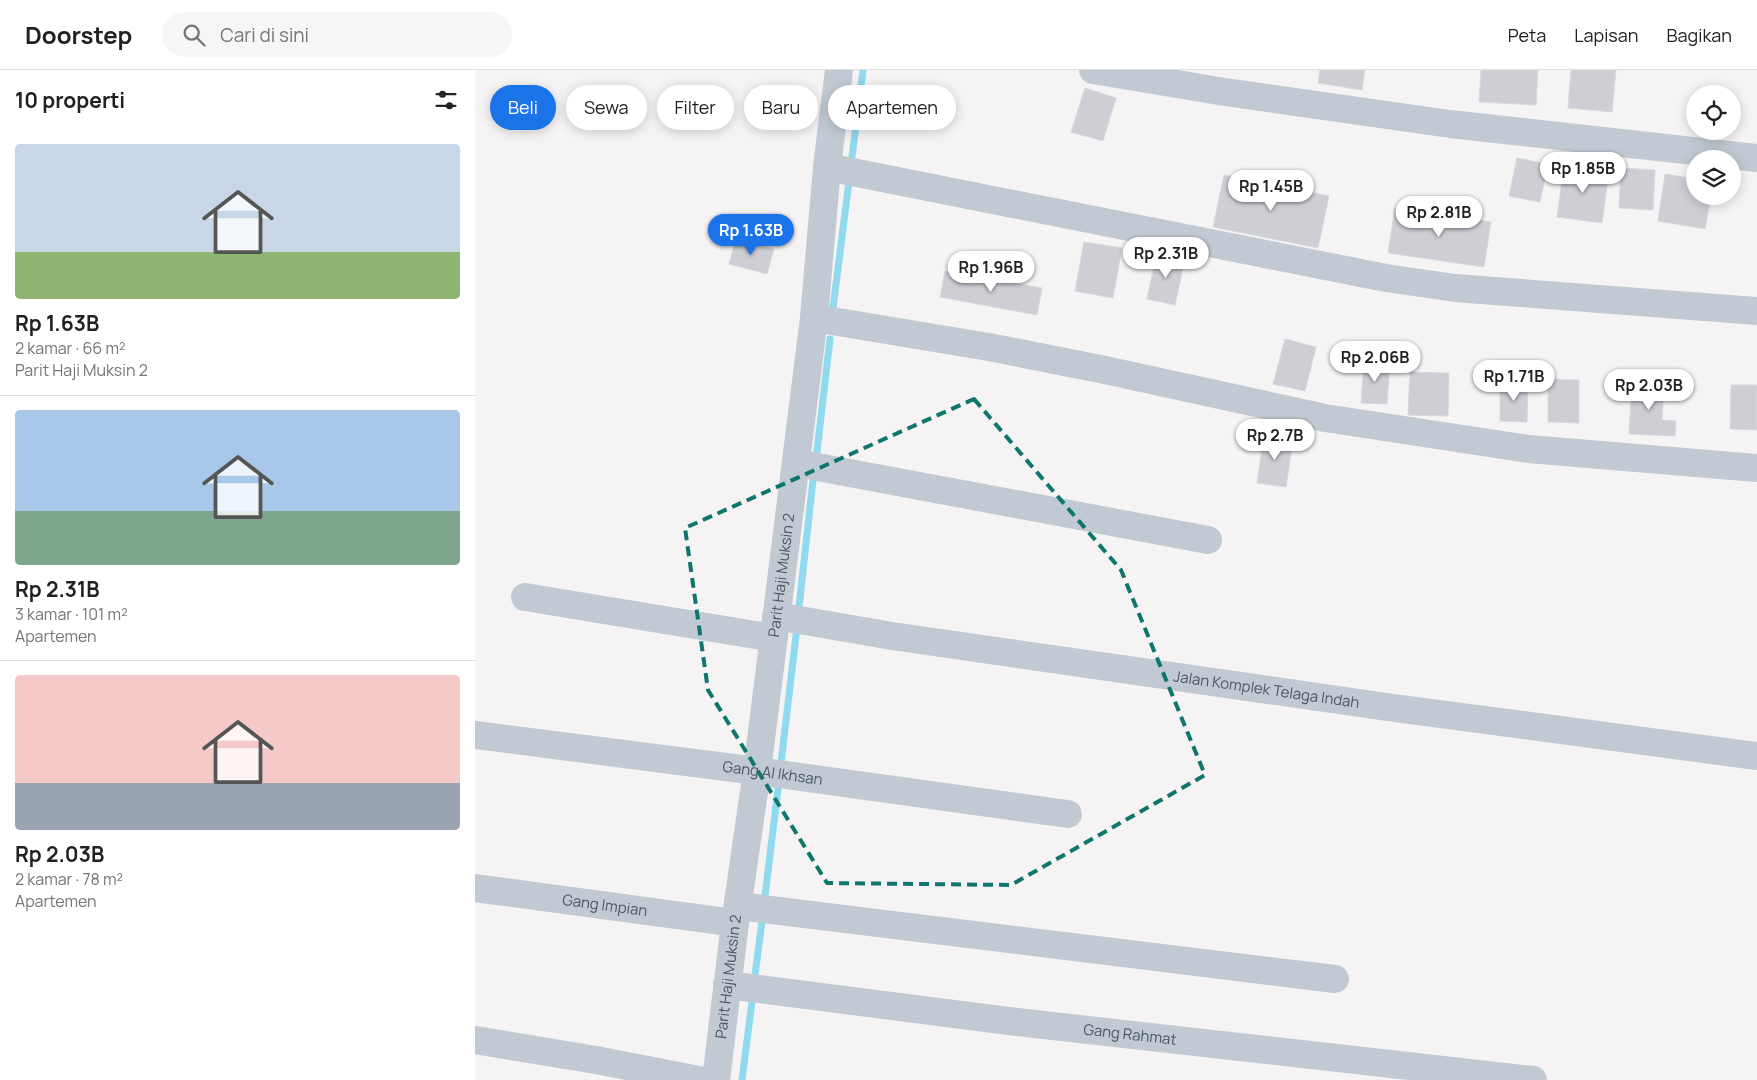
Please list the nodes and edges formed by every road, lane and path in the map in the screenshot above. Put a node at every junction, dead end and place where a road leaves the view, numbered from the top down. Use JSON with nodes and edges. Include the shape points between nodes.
{"nodes":[{"id":1,"x":839,"y":70,"type":"edge"},
{"id":2,"x":1093,"y":70,"type":"edge"},
{"id":3,"x":1757,"y":158,"type":"edge"},
{"id":4,"x":827,"y":166,"type":"junction"},
{"id":5,"x":1757,"y":311,"type":"edge"},
{"id":6,"x":815,"y":318,"type":"junction"},
{"id":7,"x":796,"y":463,"type":"junction"},
{"id":8,"x":1757,"y":468,"type":"edge"},
{"id":9,"x":1208,"y":540,"type":"dead end"},
{"id":10,"x":525,"y":597,"type":"dead end"},
{"id":11,"x":787,"y":624,"type":"junction"},
{"id":12,"x":475,"y":735,"type":"edge"},
{"id":13,"x":1757,"y":756,"type":"edge"},
{"id":14,"x":757,"y":771,"type":"junction"},
{"id":15,"x":1069,"y":814,"type":"dead end"},
{"id":16,"x":475,"y":888,"type":"edge"},
{"id":17,"x":736,"y":914,"type":"junction"},
{"id":18,"x":1335,"y":979,"type":"dead end"},
{"id":19,"x":727,"y":985,"type":"junction"},
{"id":20,"x":475,"y":1040,"type":"edge"},
{"id":21,"x":699,"y":1080,"type":"edge"},
{"id":22,"x":716,"y":1080,"type":"edge"},
{"id":23,"x":1533,"y":1080,"type":"edge"}],
"edges":[{"from":1,"to":4,"type":"street","name":"Parit Haji Muksin 2"},
{"from":2,"to":3,"type":"street","via":[[1450,124]]},
{"from":4,"to":5,"type":"street","via":[[1386,278],[1455,288]]},
{"from":4,"to":6,"type":"street","name":"Parit Haji Muksin 2"},
{"from":6,"to":7,"type":"street","name":"Parit Haji Muksin 2"},
{"from":6,"to":8,"type":"street","via":[[998,348],[1325,418],[1529,449]]},
{"from":7,"to":9,"type":"street"},
{"from":7,"to":11,"type":"street","name":"Parit Haji Muksin 2"},
{"from":10,"to":11,"type":"street","name":"Jalan Komplek Telaga Indah"},
{"from":11,"to":13,"type":"street","name":"Jalan Komplek Telaga Indah"},
{"from":11,"to":14,"type":"street","name":"Parit Haji Muksin 2"},
{"from":12,"to":14,"type":"street","name":"Gang Al Ikhsan"},
{"from":14,"to":15,"type":"street","name":"Gang Al Ikhsan"},
{"from":14,"to":17,"type":"street","name":"Parit Haji Muksin 2"},
{"from":16,"to":17,"type":"street","name":"Gang Impian"},
{"from":17,"to":18,"type":"street","name":"Gang Impian"},
{"from":17,"to":19,"type":"street","name":"Parit Haji Muksin 2"},
{"from":19,"to":22,"type":"street","name":"Parit Haji Muksin 2"},
{"from":19,"to":23,"type":"street","name":"Gang Rahmat","via":[[1017,1022]]},
{"from":20,"to":21,"type":"street"}]}
